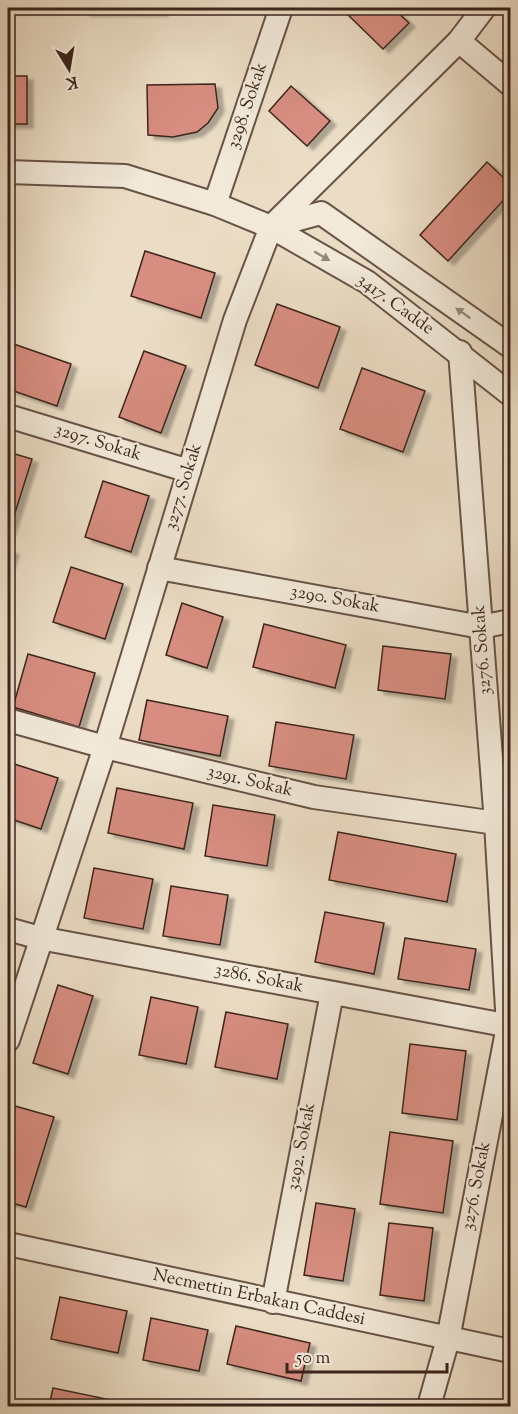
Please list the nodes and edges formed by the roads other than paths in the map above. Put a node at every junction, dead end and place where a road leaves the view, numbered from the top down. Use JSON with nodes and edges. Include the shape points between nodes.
{"nodes":[{"id":1,"x":281,"y":8,"type":"edge"},
{"id":2,"x":484,"y":8,"type":"edge"},
{"id":3,"x":459,"y":41,"type":"junction"},
{"id":4,"x":510,"y":84,"type":"edge"},
{"id":5,"x":8,"y":172,"type":"edge"},
{"id":6,"x":215,"y":204,"type":"junction"},
{"id":7,"x":271,"y":227,"type":"junction"},
{"id":8,"x":510,"y":346,"type":"edge"},
{"id":9,"x":460,"y":352,"type":"junction"},
{"id":10,"x":510,"y":394,"type":"edge"},
{"id":11,"x":8,"y":416,"type":"edge"},
{"id":12,"x":189,"y":471,"type":"junction"},
{"id":13,"x":159,"y":568,"type":"junction"},
{"id":14,"x":510,"y":621,"type":"edge"},
{"id":15,"x":481,"y":627,"type":"junction"},
{"id":16,"x":8,"y":720,"type":"edge"},
{"id":17,"x":500,"y":746,"type":"edge"},
{"id":18,"x":105,"y":747,"type":"junction"},
{"id":19,"x":496,"y":823,"type":"junction"},
{"id":20,"x":8,"y":929,"type":"edge"},
{"id":21,"x":40,"y":938,"type":"junction"},
{"id":22,"x":332,"y":993,"type":"junction"},
{"id":23,"x":509,"y":1026,"type":"edge"},
{"id":24,"x":8,"y":1040,"type":"edge"},
{"id":25,"x":8,"y":1244,"type":"edge"},
{"id":26,"x":273,"y":1302,"type":"junction"},
{"id":27,"x":448,"y":1339,"type":"junction"},
{"id":28,"x":510,"y":1352,"type":"edge"},
{"id":29,"x":429,"y":1407,"type":"edge"}],
"edges":[{"from":1,"to":6,"type":"street","name":"3298. Sokak"},
{"from":2,"to":3,"type":"street","name":"3277. Sokak"},
{"from":3,"to":4,"type":"street"},
{"from":3,"to":7,"type":"street","name":"3277. Sokak"},
{"from":5,"to":6,"type":"street","name":"3417. Cadde","via":[[125,176]]},
{"from":6,"to":7,"type":"street","name":"3417. Cadde"},
{"from":8,"to":7,"type":"street","name":"3417. Cadde","one_way":true,"via":[[321,213]]},
{"from":7,"to":9,"type":"street","name":"3417. Cadde","one_way":true,"via":[[367,282]]},
{"from":7,"to":12,"type":"street","name":"3277. Sokak","via":[[235,320]]},
{"from":9,"to":10,"type":"street","name":"3417. Cadde"},
{"from":9,"to":15,"type":"street","name":"3276. Sokak"},
{"from":11,"to":12,"type":"street","name":"3297. Sokak"},
{"from":12,"to":13,"type":"street","name":"3277. Sokak"},
{"from":13,"to":15,"type":"street","name":"3290. Sokak"},
{"from":13,"to":18,"type":"street","name":"3277. Sokak"},
{"from":14,"to":15,"type":"street","name":"3290. Sokak"},
{"from":15,"to":17,"type":"street","name":"3276. Sokak"},
{"from":16,"to":18,"type":"street","name":"3291. Sokak"},
{"from":17,"to":19,"type":"street","name":"3276. Sokak"},
{"from":18,"to":19,"type":"street","name":"3291. Sokak","via":[[314,797]]},
{"from":18,"to":21,"type":"street","name":"3277. Sokak"},
{"from":19,"to":23,"type":"street","name":"3276. Sokak"},
{"from":20,"to":21,"type":"street","name":"3286. Sokak"},
{"from":21,"to":22,"type":"street","name":"3286. Sokak"},
{"from":21,"to":24,"type":"street","name":"3277. Sokak"},
{"from":22,"to":23,"type":"street","name":"3286. Sokak"},
{"from":22,"to":26,"type":"street","name":"3292. Sokak"},
{"from":23,"to":27,"type":"street","name":"3276. Sokak"},
{"from":25,"to":26,"type":"street","name":"Necmettin Erbakan Caddesi"},
{"from":26,"to":27,"type":"street","name":"Necmettin Erbakan Caddesi"},
{"from":27,"to":28,"type":"street","name":"Necmettin Erbakan Caddesi"},
{"from":27,"to":29,"type":"street","name":"3276. Sokak"}]}
